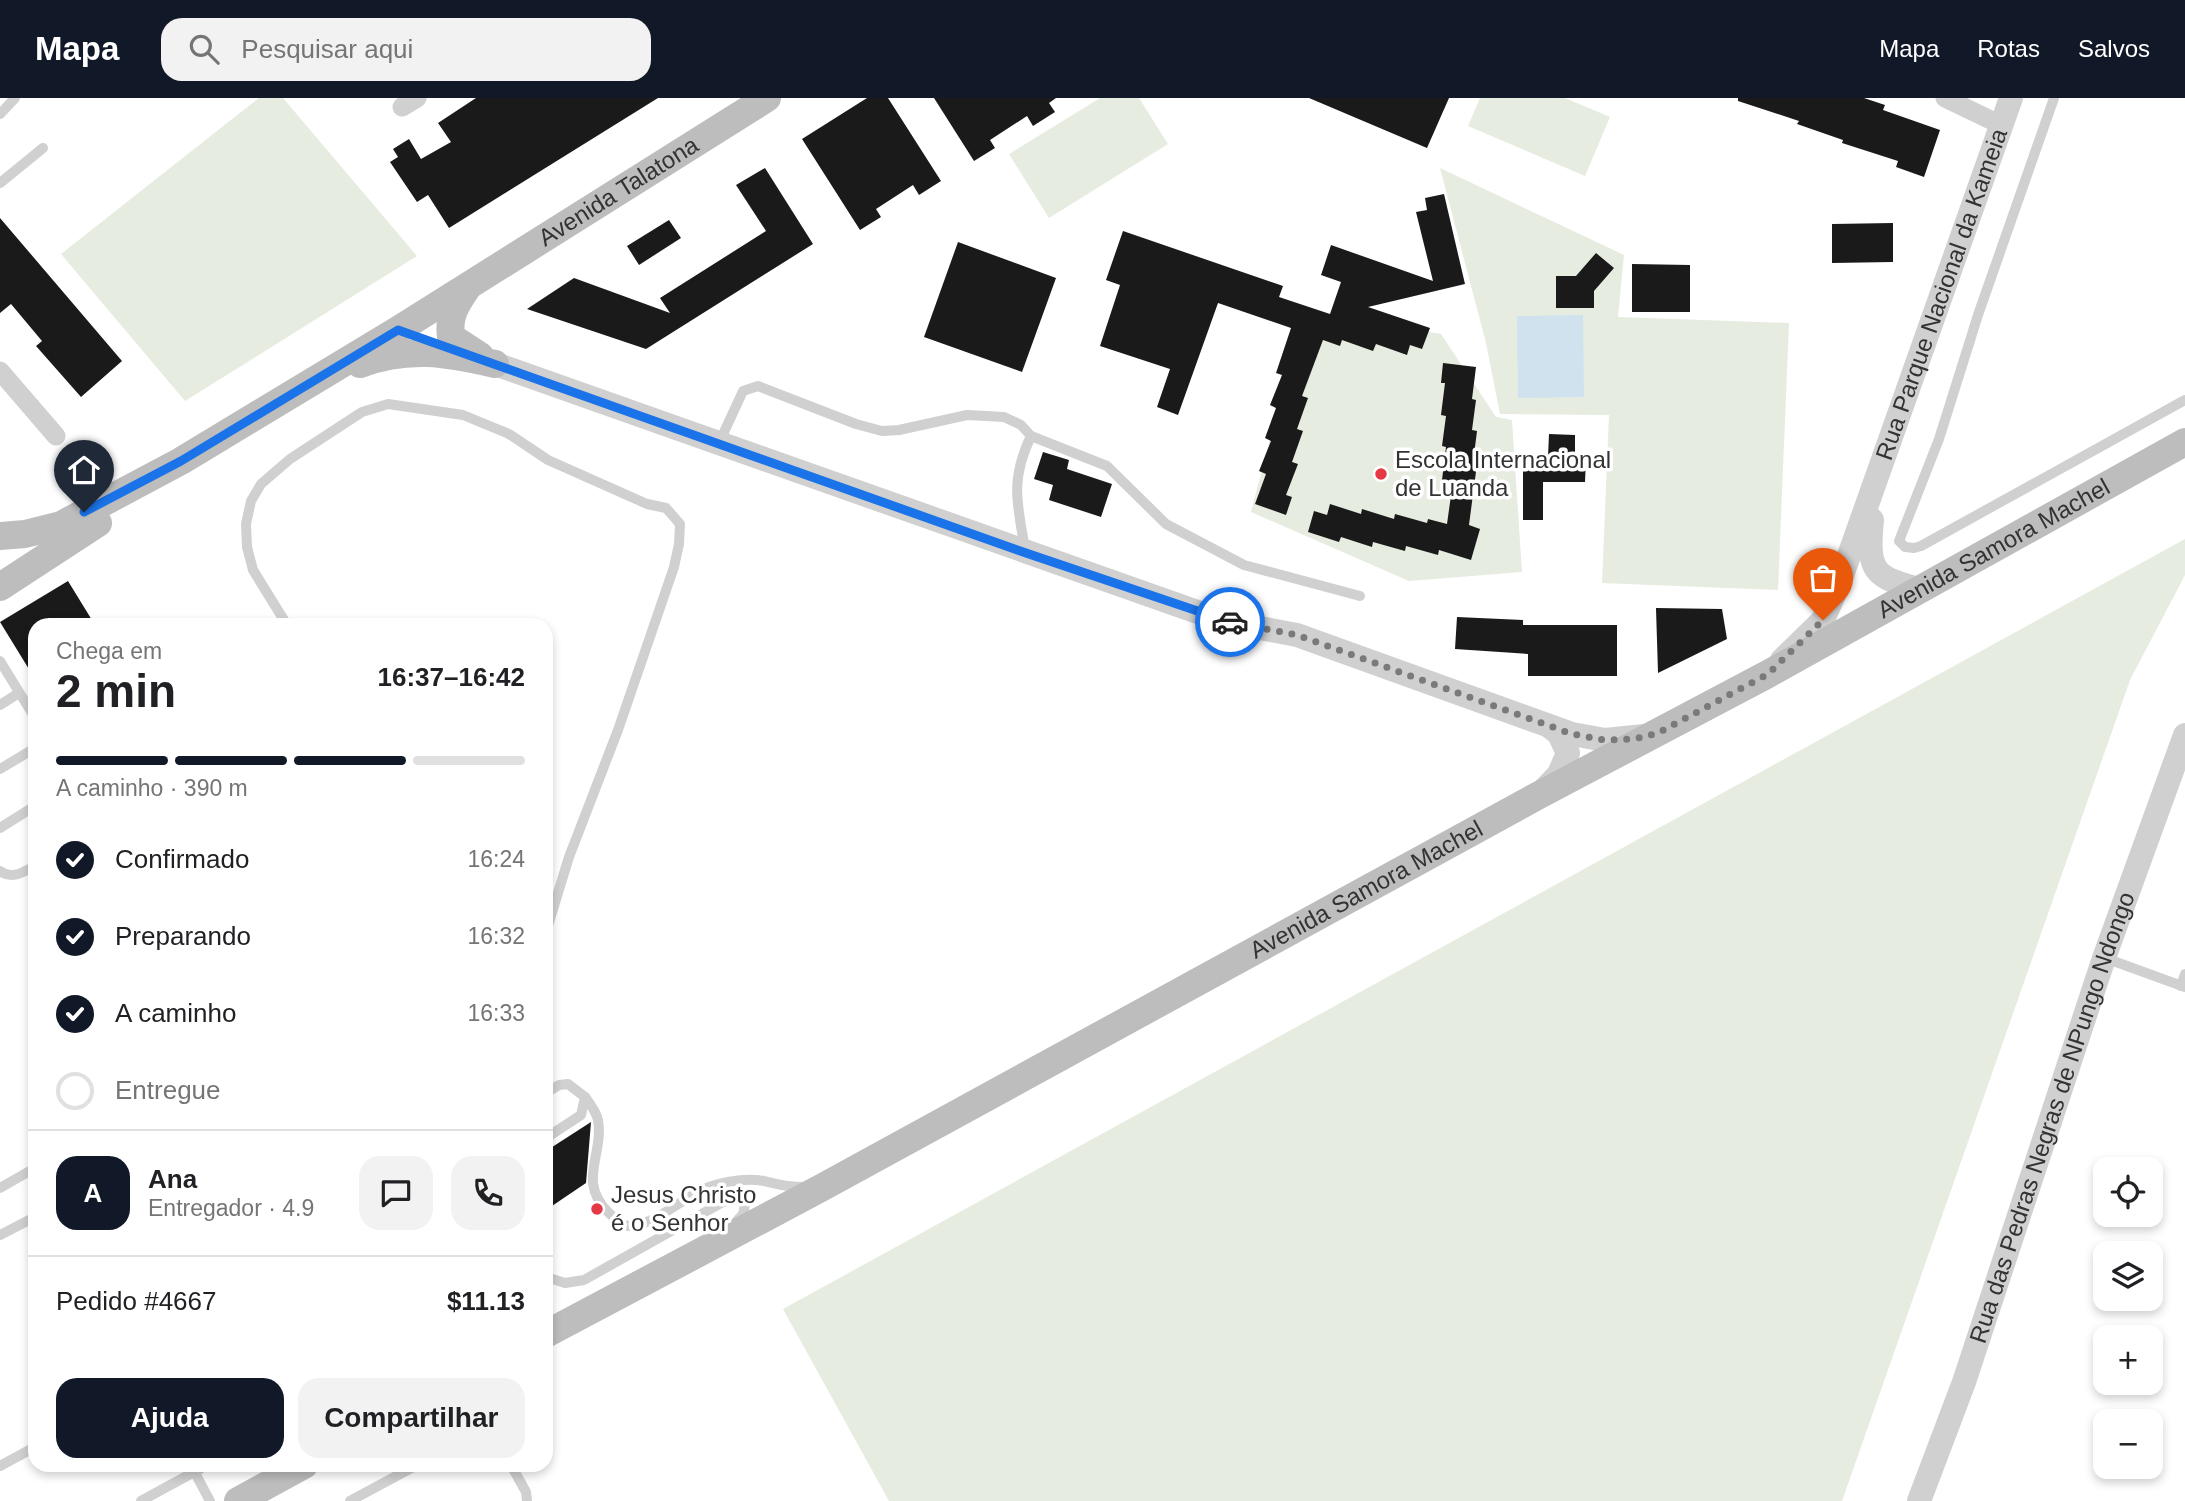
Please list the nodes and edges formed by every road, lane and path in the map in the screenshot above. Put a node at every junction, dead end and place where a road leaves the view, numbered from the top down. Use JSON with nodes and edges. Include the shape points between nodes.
{"nodes":[{"id":1,"x":15,"y":98,"type":"edge"},
{"id":2,"x":767,"y":98,"type":"edge"},
{"id":3,"x":1945,"y":98,"type":"edge"},
{"id":4,"x":2011,"y":98,"type":"edge"},
{"id":5,"x":2054,"y":98,"type":"edge"},
{"id":6,"x":0,"y":114,"type":"edge"},
{"id":7,"x":2001,"y":125,"type":"junction"},
{"id":8,"x":43,"y":148,"type":"dead end"},
{"id":9,"x":0,"y":183,"type":"edge"},
{"id":10,"x":468,"y":285,"type":"junction"},
{"id":11,"x":398,"y":330,"type":"junction"},
{"id":12,"x":495,"y":364,"type":"junction"},
{"id":13,"x":0,"y":372,"type":"edge"},
{"id":14,"x":309,"y":385,"type":"junction"},
{"id":15,"x":2185,"y":400,"type":"edge"},
{"id":16,"x":56,"y":436,"type":"dead end"},
{"id":17,"x":1031,"y":436,"type":"junction"},
{"id":18,"x":2185,"y":442,"type":"edge"},
{"id":19,"x":719,"y":443,"type":"junction"},
{"id":20,"x":181,"y":461,"type":"junction"},
{"id":21,"x":1874,"y":491,"type":"junction"},
{"id":22,"x":80,"y":534,"type":"junction"},
{"id":23,"x":0,"y":536,"type":"edge"},
{"id":24,"x":1026,"y":553,"type":"junction"},
{"id":25,"x":0,"y":580,"type":"edge"},
{"id":26,"x":0,"y":586,"type":"edge"},
{"id":27,"x":1922,"y":590,"type":"junction"},
{"id":28,"x":1360,"y":596,"type":"dead end"},
{"id":29,"x":283,"y":618,"type":"edge"},
{"id":30,"x":0,"y":652,"type":"edge"},
{"id":31,"x":0,"y":662,"type":"edge"},
{"id":32,"x":1768,"y":674,"type":"junction"},
{"id":33,"x":19,"y":693,"type":"junction"},
{"id":34,"x":28,"y":697,"type":"edge"},
{"id":35,"x":0,"y":705,"type":"edge"},
{"id":36,"x":28,"y":707,"type":"edge"},
{"id":37,"x":1545,"y":723,"type":"junction"},
{"id":38,"x":1658,"y":733,"type":"junction"},
{"id":39,"x":2185,"y":735,"type":"edge"},
{"id":40,"x":28,"y":752,"type":"edge"},
{"id":41,"x":0,"y":769,"type":"edge"},
{"id":42,"x":1541,"y":794,"type":"junction"},
{"id":43,"x":28,"y":810,"type":"edge"},
{"id":44,"x":0,"y":828,"type":"edge"},
{"id":45,"x":28,"y":870,"type":"edge"},
{"id":46,"x":0,"y":871,"type":"edge"},
{"id":47,"x":553,"y":909,"type":"edge"},
{"id":48,"x":2104,"y":958,"type":"junction"},
{"id":49,"x":2185,"y":974,"type":"edge"},
{"id":50,"x":2183,"y":986,"type":"edge"},
{"id":51,"x":553,"y":1089,"type":"edge"},
{"id":52,"x":585,"y":1097,"type":"junction"},
{"id":53,"x":553,"y":1133,"type":"edge"},
{"id":54,"x":28,"y":1172,"type":"edge"},
{"id":55,"x":0,"y":1188,"type":"edge"},
{"id":56,"x":821,"y":1188,"type":"junction"},
{"id":57,"x":28,"y":1221,"type":"edge"},
{"id":58,"x":0,"y":1235,"type":"edge"},
{"id":59,"x":717,"y":1244,"type":"junction"},
{"id":60,"x":553,"y":1279,"type":"edge"},
{"id":61,"x":553,"y":1330,"type":"edge"},
{"id":62,"x":28,"y":1451,"type":"edge"},
{"id":63,"x":0,"y":1466,"type":"edge"},
{"id":64,"x":192,"y":1472,"type":"edge"},
{"id":65,"x":195,"y":1472,"type":"edge"},
{"id":66,"x":291,"y":1472,"type":"edge"},
{"id":67,"x":403,"y":1472,"type":"edge"},
{"id":68,"x":515,"y":1472,"type":"edge"},
{"id":69,"x":141,"y":1501,"type":"edge"},
{"id":70,"x":210,"y":1501,"type":"edge"},
{"id":71,"x":238,"y":1501,"type":"edge"},
{"id":72,"x":350,"y":1501,"type":"edge"},
{"id":73,"x":527,"y":1501,"type":"edge"},
{"id":74,"x":1919,"y":1501,"type":"edge"}],
"edges":[{"from":1,"to":6,"type":"lane"},
{"from":2,"to":10,"type":"main road","name":"Avenida Talatona"},
{"from":3,"to":7,"type":"street"},
{"from":4,"to":7,"type":"street","name":"Rua Parque Nacional da Kameia"},
{"from":5,"to":15,"type":"lane","via":[[1899,541],[1905,547],[1921,545]]},
{"from":7,"to":21,"type":"street","name":"Rua Parque Nacional da Kameia"},
{"from":8,"to":9,"type":"lane"},
{"from":10,"to":11,"type":"main road","name":"Avenida Talatona"},
{"from":10,"to":12,"type":"main road","via":[[453,309],[451,337]]},
{"from":11,"to":12,"type":"main road"},
{"from":11,"to":14,"type":"main road","name":"Avenida Talatona"},
{"from":12,"to":14,"type":"main road","via":[[448,354],[407,352]]},
{"from":12,"to":19,"type":"street"},
{"from":13,"to":16,"type":"street"},
{"from":14,"to":20,"type":"main road"},
{"from":17,"to":19,"type":"lane","via":[[1004,417],[984,414],[882,431],[758,386],[743,391]]},
{"from":17,"to":24,"type":"lane","via":[[1016,480]]},
{"from":17,"to":28,"type":"lane","via":[[1107,466],[1166,524],[1244,565]]},
{"from":18,"to":27,"type":"main road","name":"Avenida Samora Machel"},
{"from":19,"to":24,"type":"street"},
{"from":20,"to":22,"type":"main road","via":[[160,483]]},
{"from":20,"to":23,"type":"main road","via":[[61,525]]},
{"from":21,"to":27,"type":"street","name":"Rua Parque Nacional da Kameia","via":[[1870,551],[1874,566],[1888,579]]},
{"from":21,"to":32,"type":"street","name":"Rua Parque Nacional da Kameia","via":[[1823,620]]},
{"from":22,"to":25,"type":"main road"},
{"from":22,"to":26,"type":"main road"},
{"from":24,"to":37,"type":"street","via":[[1223,621],[1297,635]]},
{"from":27,"to":32,"type":"main road","name":"Avenida Samora Machel"},
{"from":29,"to":47,"type":"lane","via":[[253,570],[246,524],[251,501],[261,484],[290,459],[362,412],[388,404],[463,415],[509,434],[548,460],[666,508],[680,524],[674,567]]},
{"from":30,"to":34,"type":"lane"},
{"from":31,"to":33,"type":"lane"},
{"from":32,"to":38,"type":"main road","name":"Avenida Samora Machel"},
{"from":33,"to":35,"type":"lane"},
{"from":33,"to":36,"type":"lane"},
{"from":37,"to":38,"type":"street","via":[[1605,740]]},
{"from":37,"to":42,"type":"street","via":[[1559,734],[1569,753],[1559,774]]},
{"from":38,"to":42,"type":"main road","name":"Avenida Samora Machel"},
{"from":39,"to":48,"type":"street","name":"Rua das Pedras Negras de NPungo Ndongo"},
{"from":40,"to":41,"type":"lane"},
{"from":42,"to":56,"type":"main road","name":"Avenida Samora Machel"},
{"from":43,"to":44,"type":"lane"},
{"from":45,"to":46,"type":"lane","via":[[11,876]]},
{"from":48,"to":50,"type":"lane"},
{"from":48,"to":74,"type":"street","name":"Rua das Pedras Negras de NPungo Ndongo","via":[[1964,1382]]},
{"from":49,"to":50,"type":"lane"},
{"from":51,"to":52,"type":"lane","via":[[568,1084]]},
{"from":52,"to":53,"type":"lane","via":[[581,1115]]},
{"from":52,"to":56,"type":"lane","via":[[598,1125],[592,1184],[596,1196],[622,1224],[640,1226],[699,1191],[737,1181]]},
{"from":54,"to":55,"type":"lane"},
{"from":56,"to":59,"type":"main road","name":"Avenida Samora Machel"},
{"from":57,"to":58,"type":"lane"},
{"from":59,"to":60,"type":"lane","via":[[743,1214],[746,1205],[738,1199],[723,1202],[584,1280]]},
{"from":59,"to":61,"type":"main road","name":"Avenida Samora Machel"},
{"from":62,"to":63,"type":"lane"},
{"from":64,"to":69,"type":"lane"},
{"from":65,"to":70,"type":"lane"},
{"from":66,"to":71,"type":"main road"},
{"from":67,"to":72,"type":"lane"},
{"from":68,"to":73,"type":"lane"}]}
